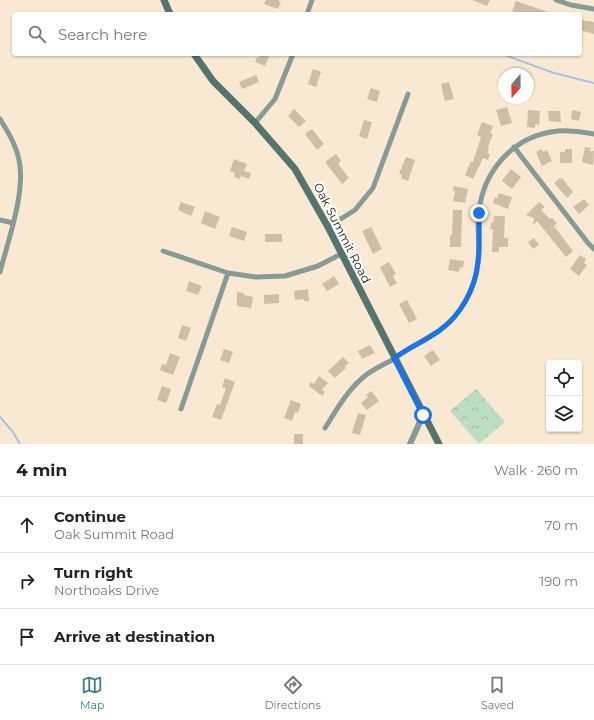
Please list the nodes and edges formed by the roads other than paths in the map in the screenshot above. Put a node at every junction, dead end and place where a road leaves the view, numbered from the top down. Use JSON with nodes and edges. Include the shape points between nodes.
{"nodes":[{"id":1,"x":164,"y":0,"type":"edge"},
{"id":2,"x":312,"y":0,"type":"edge"},
{"id":3,"x":556,"y":0,"type":"edge"},
{"id":4,"x":594,"y":8,"type":"edge"},
{"id":5,"x":169,"y":12,"type":"edge"},
{"id":6,"x":308,"y":12,"type":"edge"},
{"id":7,"x":195,"y":56,"type":"edge"},
{"id":8,"x":292,"y":56,"type":"edge"},
{"id":9,"x":408,"y":94,"type":"dead end"},
{"id":10,"x":0,"y":119,"type":"edge"},
{"id":11,"x":255,"y":123,"type":"junction"},
{"id":12,"x":594,"y":134,"type":"edge"},
{"id":13,"x":514,"y":147,"type":"junction"},
{"id":14,"x":0,"y":220,"type":"edge"},
{"id":15,"x":12,"y":223,"type":"junction"},
{"id":16,"x":328,"y":227,"type":"junction"},
{"id":17,"x":594,"y":249,"type":"edge"},
{"id":18,"x":163,"y":251,"type":"dead end"},
{"id":19,"x":341,"y":254,"type":"junction"},
{"id":20,"x":0,"y":272,"type":"edge"},
{"id":21,"x":228,"y":273,"type":"junction"},
{"id":22,"x":394,"y":358,"type":"junction"},
{"id":23,"x":181,"y":409,"type":"dead end"},
{"id":24,"x":423,"y":415,"type":"junction"},
{"id":25,"x":325,"y":428,"type":"dead end"},
{"id":26,"x":410,"y":444,"type":"edge"},
{"id":27,"x":439,"y":444,"type":"edge"}],
"edges":[{"from":1,"to":5,"type":"main road"},
{"from":2,"to":6,"type":"street"},
{"from":3,"to":4,"type":"street"},
{"from":7,"to":11,"type":"main road","name":"Oak Summit Road","via":[[213,81]]},
{"from":8,"to":11,"type":"street","via":[[275,99]]},
{"from":9,"to":16,"type":"street","via":[[373,188],[355,210]]},
{"from":10,"to":15,"type":"street","via":[[14,143],[20,161],[19,198]]},
{"from":11,"to":16,"type":"main road","name":"Oak Summit Road","via":[[295,169]]},
{"from":12,"to":13,"type":"street","via":[[568,131],[546,133]]},
{"from":13,"to":17,"type":"street"},
{"from":13,"to":22,"type":"street","via":[[493,170],[482,193],[476,275],[463,305],[448,324]]},
{"from":14,"to":15,"type":"street"},
{"from":15,"to":20,"type":"street"},
{"from":16,"to":19,"type":"main road","name":"Oak Summit Road"},
{"from":18,"to":21,"type":"street"},
{"from":19,"to":21,"type":"street","via":[[318,266],[285,276],[256,277]]},
{"from":19,"to":22,"type":"main road","name":"Oak Summit Road"},
{"from":21,"to":23,"type":"street"},
{"from":22,"to":24,"type":"main road","name":"Oak Summit Road"},
{"from":22,"to":25,"type":"street","via":[[352,387]]},
{"from":24,"to":26,"type":"street"},
{"from":24,"to":27,"type":"main road","name":"Oak Summit Road"}]}
